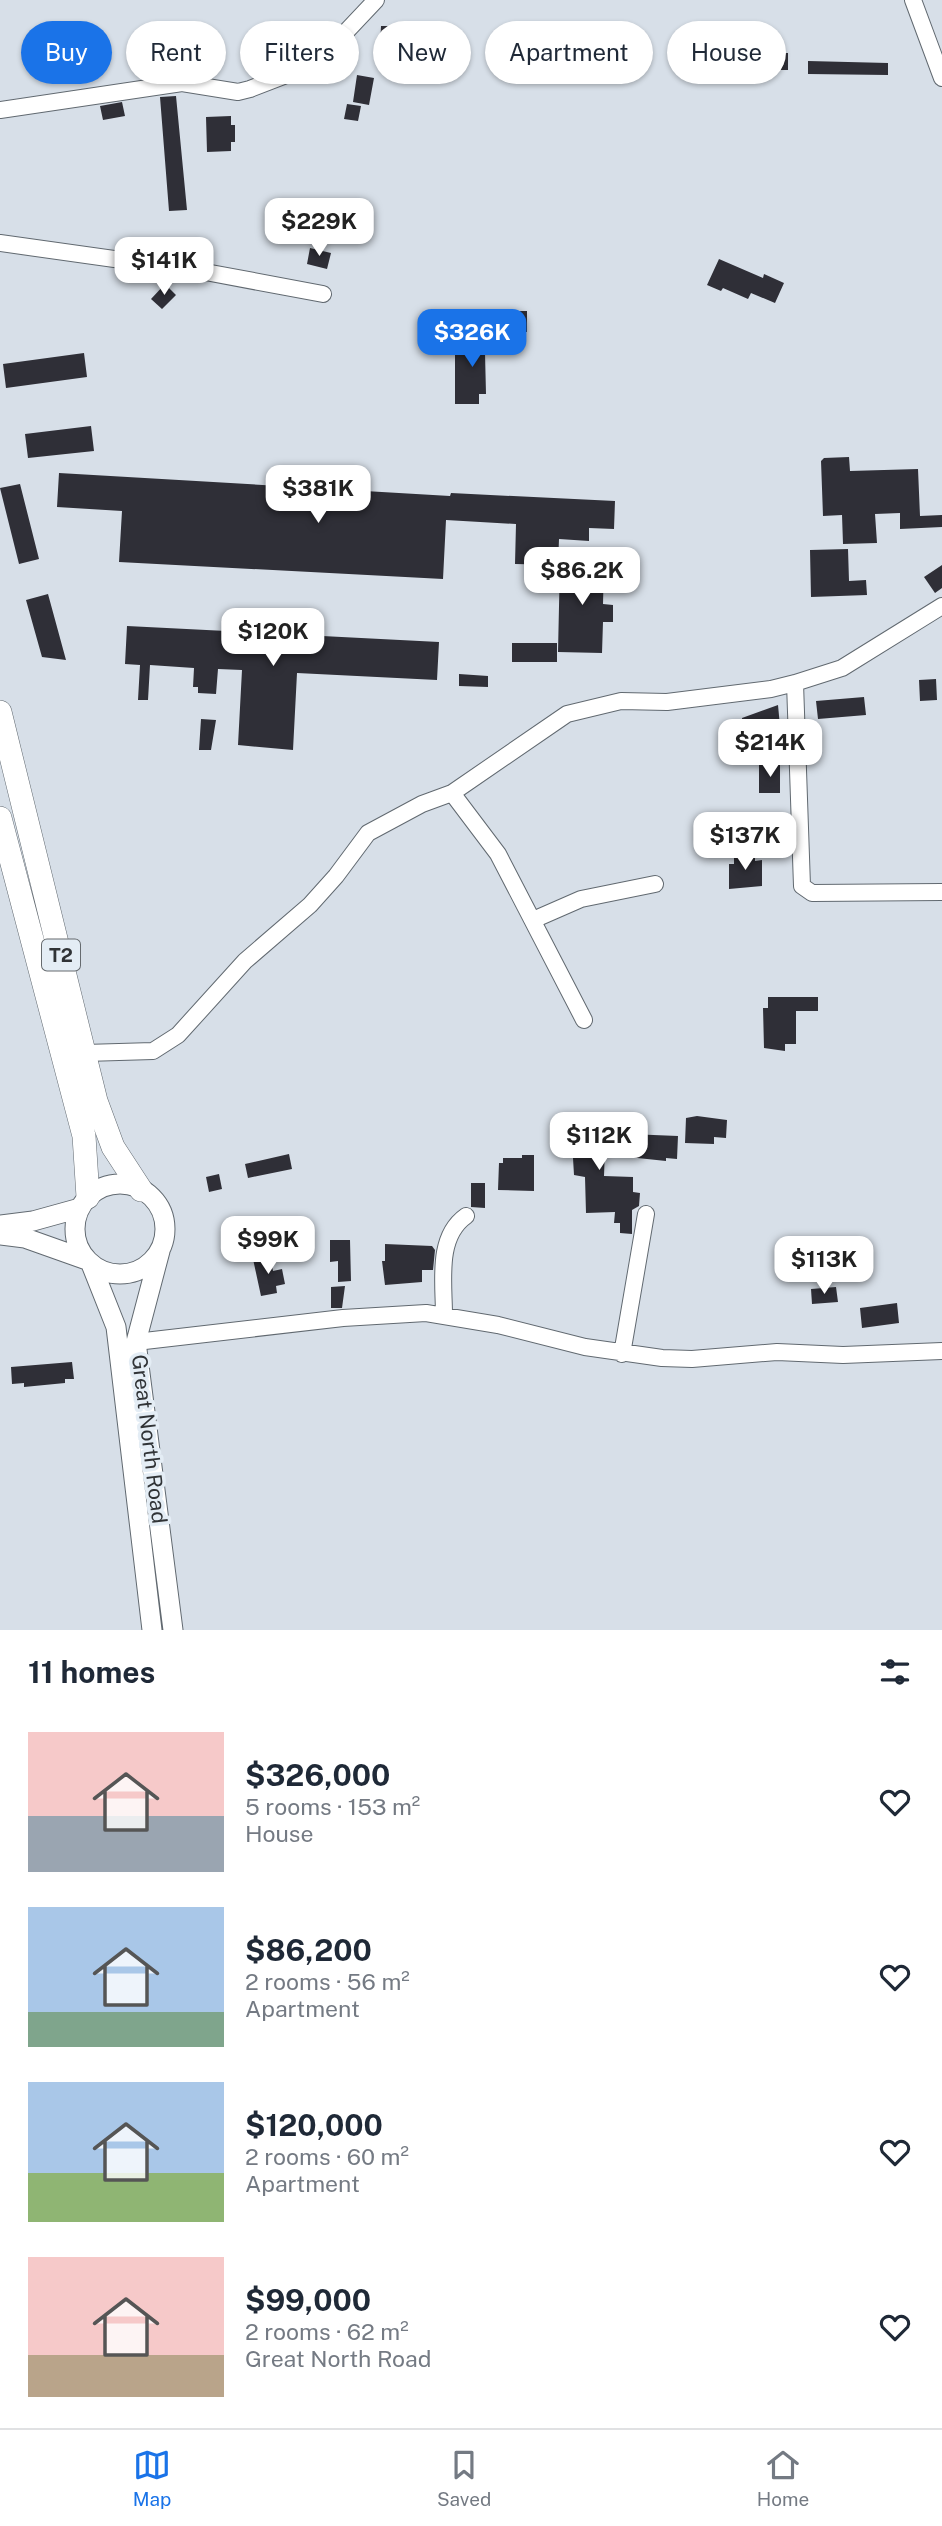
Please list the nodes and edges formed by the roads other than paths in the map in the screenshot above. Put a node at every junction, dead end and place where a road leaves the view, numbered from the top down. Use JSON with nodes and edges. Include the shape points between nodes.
{"nodes":[{"id":1,"x":376,"y":0,"type":"edge"},
{"id":2,"x":913,"y":0,"type":"edge"},
{"id":3,"x":942,"y":78,"type":"edge"},
{"id":4,"x":0,"y":110,"type":"edge"},
{"id":5,"x":0,"y":243,"type":"edge"},
{"id":6,"x":323,"y":294,"type":"dead end"},
{"id":7,"x":942,"y":606,"type":"edge"},
{"id":8,"x":795,"y":682,"type":"junction"},
{"id":9,"x":0,"y":712,"type":"edge"},
{"id":10,"x":452,"y":793,"type":"junction"},
{"id":11,"x":0,"y":818,"type":"edge"},
{"id":12,"x":655,"y":884,"type":"dead end"},
{"id":13,"x":942,"y":892,"type":"edge"},
{"id":14,"x":533,"y":920,"type":"junction"},
{"id":15,"x":584,"y":1020,"type":"dead end"},
{"id":16,"x":85,"y":1053,"type":"junction"},
{"id":17,"x":141,"y":1190,"type":"junction"},
{"id":18,"x":84,"y":1203,"type":"junction"},
{"id":19,"x":646,"y":1214,"type":"dead end"},
{"id":20,"x":466,"y":1216,"type":"dead end"},
{"id":21,"x":0,"y":1225,"type":"edge"},
{"id":22,"x":0,"y":1235,"type":"edge"},
{"id":23,"x":160,"y":1251,"type":"junction"},
{"id":24,"x":89,"y":1262,"type":"junction"},
{"id":25,"x":444,"y":1315,"type":"junction"},
{"id":26,"x":136,"y":1342,"type":"junction"},
{"id":27,"x":942,"y":1351,"type":"edge"},
{"id":28,"x":621,"y":1354,"type":"junction"},
{"id":29,"x":152,"y":1630,"type":"edge"},
{"id":30,"x":173,"y":1630,"type":"edge"}],
"edges":[{"from":1,"to":4,"type":"street","via":[[327,53],[250,89],[239,92],[182,83]]},
{"from":2,"to":3,"type":"street"},
{"from":5,"to":6,"type":"street","via":[[200,271]]},
{"from":7,"to":8,"type":"street","via":[[842,668]]},
{"from":8,"to":10,"type":"street","via":[[667,702],[621,701],[567,714]]},
{"from":8,"to":13,"type":"street","via":[[803,886],[812,892]]},
{"from":9,"to":16,"type":"highway","number":"T2"},
{"from":10,"to":14,"type":"street","via":[[498,854]]},
{"from":10,"to":16,"type":"street","via":[[368,833],[310,905],[245,961],[178,1035],[153,1051]]},
{"from":11,"to":18,"type":"highway","number":"T2","via":[[84,1136]]},
{"from":12,"to":14,"type":"street","via":[[581,899]]},
{"from":14,"to":15,"type":"street"},
{"from":16,"to":17,"type":"highway","number":"T2","via":[[113,1147]]},
{"from":17,"to":18,"type":"main road","via":[[113,1185]]},
{"from":17,"to":23,"type":"main road","via":[[157,1204],[164,1221]]},
{"from":18,"to":21,"type":"main road","via":[[33,1221]]},
{"from":18,"to":24,"type":"main road","via":[[75,1231],[78,1247]]},
{"from":19,"to":28,"type":"street"},
{"from":20,"to":25,"type":"street","via":[[455,1224],[444,1257]]},
{"from":22,"to":24,"type":"main road","via":[[25,1238]]},
{"from":23,"to":24,"type":"main road","via":[[144,1268],[129,1273],[113,1274]]},
{"from":23,"to":26,"type":"main road","name":"Great North Road"},
{"from":24,"to":29,"type":"main road","name":"Great North Road","via":[[116,1327]]},
{"from":25,"to":26,"type":"street","via":[[386,1314]]},
{"from":25,"to":28,"type":"street"},
{"from":26,"to":30,"type":"main road","name":"Great North Road"},
{"from":27,"to":28,"type":"street","via":[[777,1352],[692,1359]]}]}
